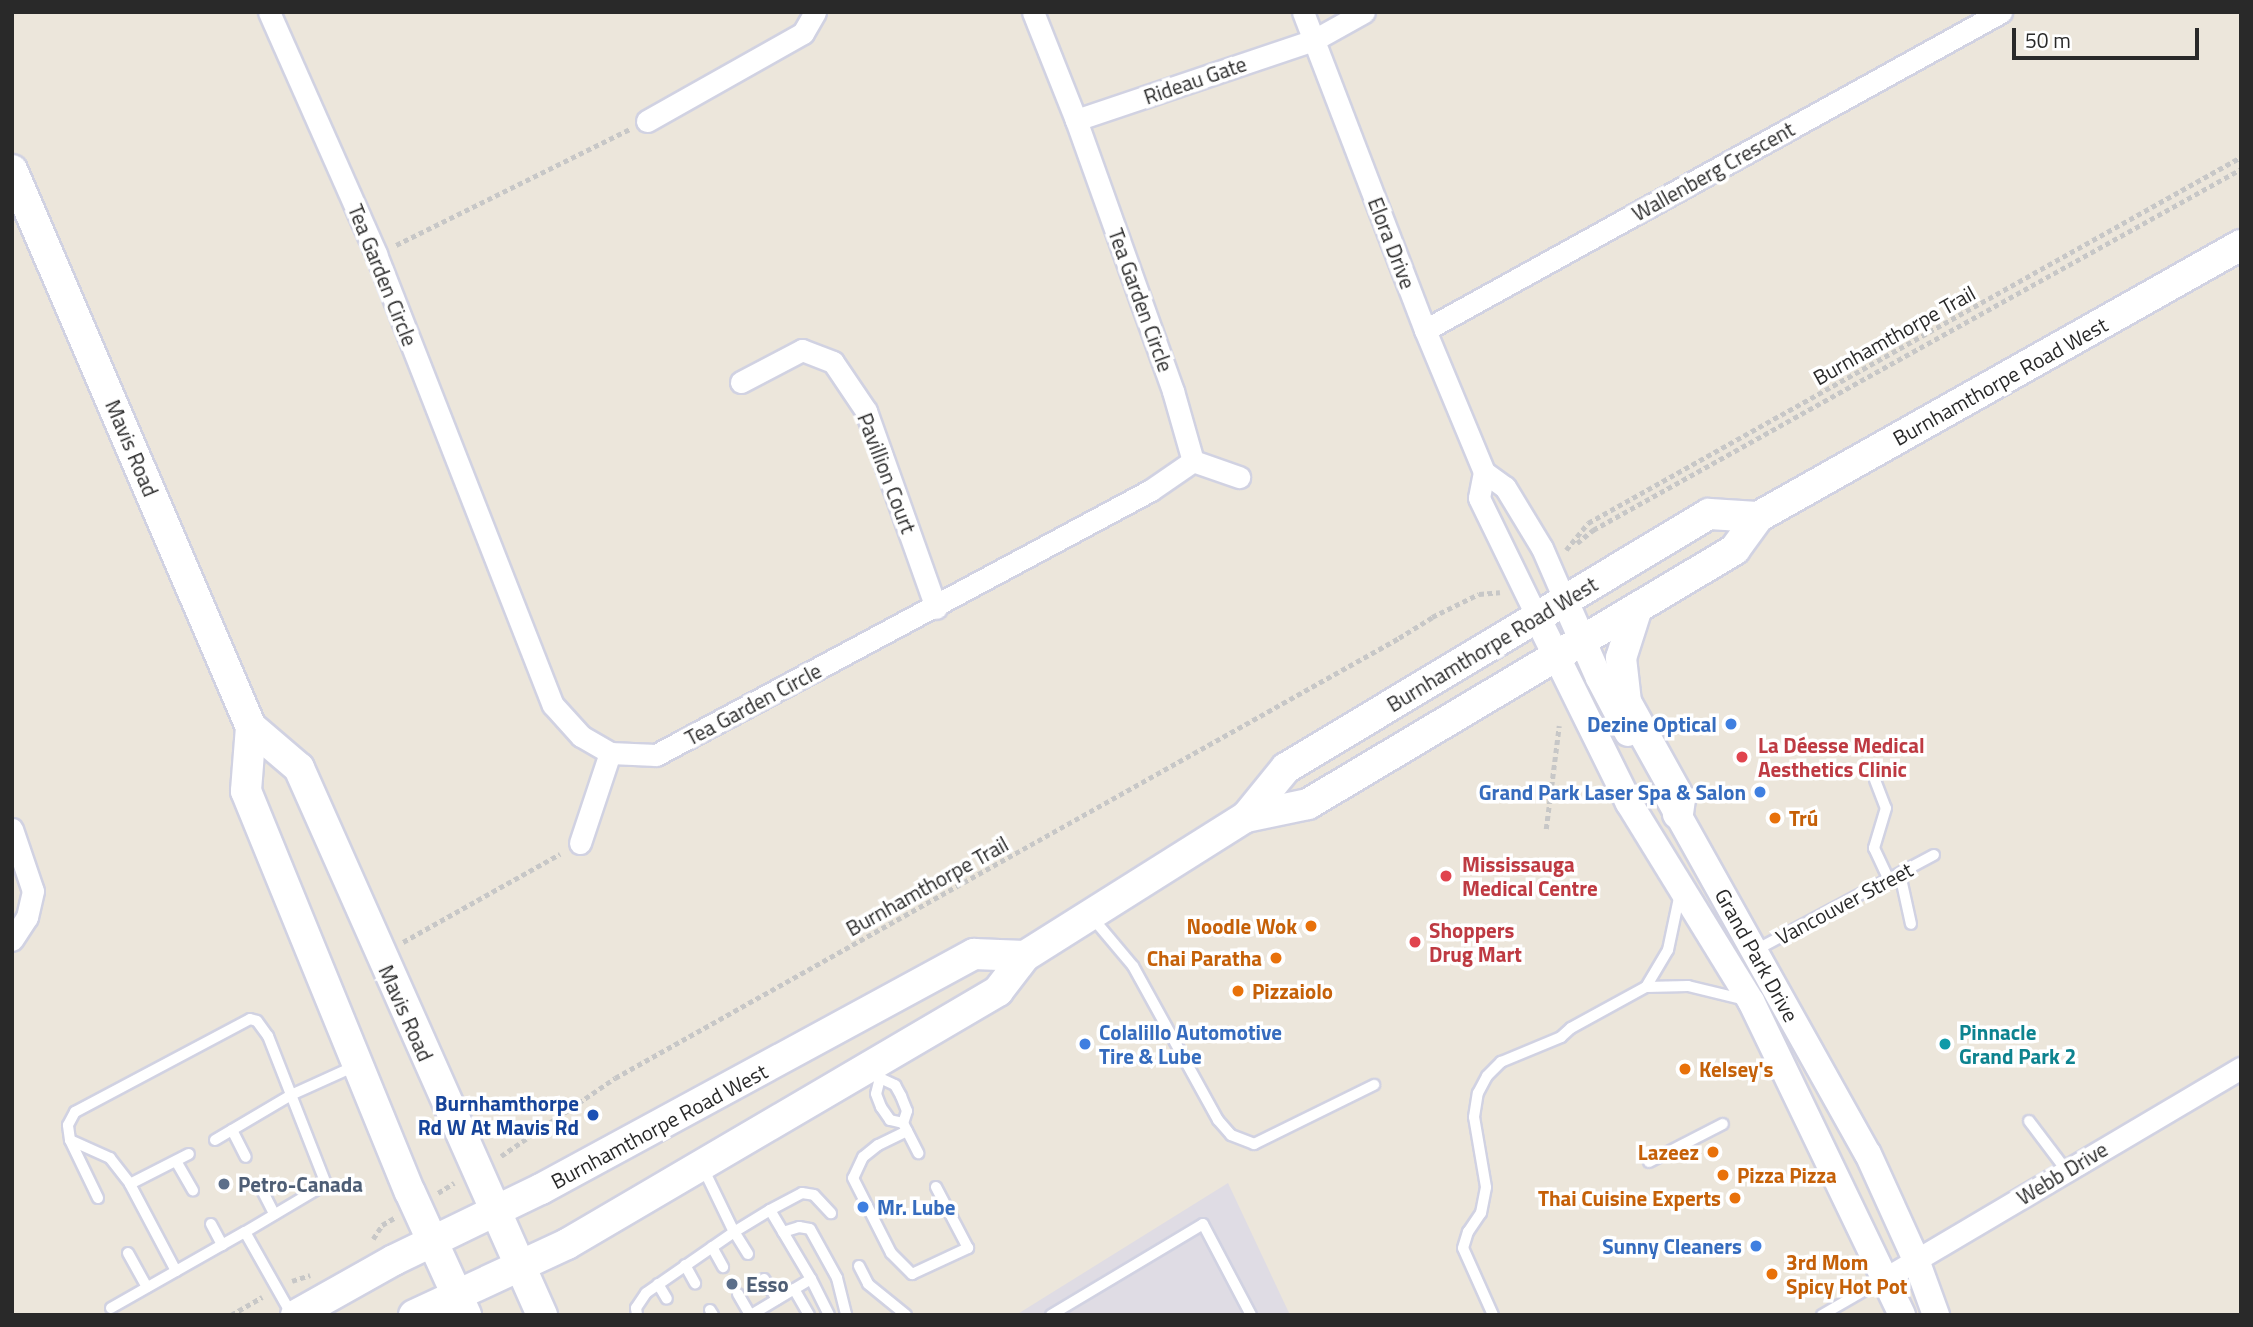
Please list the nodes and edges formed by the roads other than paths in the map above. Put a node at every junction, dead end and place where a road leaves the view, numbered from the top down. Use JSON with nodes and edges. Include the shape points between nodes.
{"nodes":[{"id":1,"x":269,"y":12,"type":"edge"},
{"id":2,"x":816,"y":12,"type":"edge"},
{"id":3,"x":1033,"y":12,"type":"edge"},
{"id":4,"x":1303,"y":12,"type":"edge"},
{"id":5,"x":1364,"y":12,"type":"edge"},
{"id":6,"x":2001,"y":12,"type":"edge"},
{"id":7,"x":1314,"y":40,"type":"junction"},
{"id":8,"x":1076,"y":120,"type":"junction"},
{"id":9,"x":647,"y":121,"type":"road end"},
{"id":10,"x":12,"y":170,"type":"edge"},
{"id":11,"x":2241,"y":245,"type":"edge"},
{"id":12,"x":1425,"y":330,"type":"junction"},
{"id":13,"x":741,"y":382,"type":"dead end"},
{"id":14,"x":1193,"y":461,"type":"junction"},
{"id":15,"x":1484,"y":472,"type":"junction"},
{"id":16,"x":1239,"y":477,"type":"dead end"},
{"id":17,"x":1758,"y":517,"type":"junction"},
{"id":18,"x":1565,"y":601,"type":"junction"},
{"id":19,"x":936,"y":608,"type":"junction"},
{"id":20,"x":1637,"y":608,"type":"junction"},
{"id":21,"x":1537,"y":617,"type":"junction"},
{"id":22,"x":1582,"y":640,"type":"junction"},
{"id":23,"x":1555,"y":656,"type":"junction"},
{"id":24,"x":251,"y":727,"type":"junction"},
{"id":25,"x":610,"y":753,"type":"junction"},
{"id":26,"x":1875,"y":780,"type":"dead end"},
{"id":27,"x":1678,"y":814,"type":"junction"},
{"id":28,"x":1246,"y":817,"type":"junction"},
{"id":29,"x":12,"y":829,"type":"edge"},
{"id":30,"x":579,"y":844,"type":"road end"},
{"id":31,"x":1934,"y":855,"type":"dead end"},
{"id":32,"x":1900,"y":874,"type":"junction"},
{"id":33,"x":1889,"y":880,"type":"junction"},
{"id":34,"x":1680,"y":890,"type":"junction"},
{"id":35,"x":1091,"y":916,"type":"junction"},
{"id":36,"x":1911,"y":924,"type":"dead end"},
{"id":37,"x":12,"y":940,"type":"edge"},
{"id":38,"x":1754,"y":951,"type":"junction"},
{"id":39,"x":1025,"y":956,"type":"junction"},
{"id":40,"x":1646,"y":988,"type":"junction"},
{"id":41,"x":1751,"y":1001,"type":"junction"},
{"id":42,"x":357,"y":1065,"type":"junction"},
{"id":43,"x":2241,"y":1068,"type":"edge"},
{"id":44,"x":877,"y":1071,"type":"junction"},
{"id":45,"x":1374,"y":1085,"type":"dead end"},
{"id":46,"x":291,"y":1095,"type":"junction"},
{"id":47,"x":2029,"y":1121,"type":"dead end"},
{"id":48,"x":1723,"y":1125,"type":"dead end"},
{"id":49,"x":905,"y":1127,"type":"junction"},
{"id":50,"x":232,"y":1130,"type":"junction"},
{"id":51,"x":70,"y":1140,"type":"junction"},
{"id":52,"x":215,"y":1140,"type":"dead end"},
{"id":53,"x":918,"y":1153,"type":"dead end"},
{"id":54,"x":189,"y":1154,"type":"dead end"},
{"id":55,"x":246,"y":1157,"type":"dead end"},
{"id":56,"x":176,"y":1161,"type":"junction"},
{"id":57,"x":1648,"y":1162,"type":"dead end"},
{"id":58,"x":701,"y":1166,"type":"junction"},
{"id":59,"x":2066,"y":1170,"type":"junction"},
{"id":60,"x":130,"y":1184,"type":"junction"},
{"id":61,"x":936,"y":1187,"type":"dead end"},
{"id":62,"x":193,"y":1190,"type":"dead end"},
{"id":63,"x":262,"y":1192,"type":"dead end"},
{"id":64,"x":97,"y":1198,"type":"dead end"},
{"id":65,"x":771,"y":1210,"type":"junction"},
{"id":66,"x":495,"y":1212,"type":"junction"},
{"id":67,"x":831,"y":1213,"type":"dead end"},
{"id":68,"x":274,"y":1214,"type":"junction"},
{"id":69,"x":211,"y":1224,"type":"dead end"},
{"id":70,"x":783,"y":1231,"type":"junction"},
{"id":71,"x":246,"y":1232,"type":"junction"},
{"id":72,"x":734,"y":1232,"type":"junction"},
{"id":73,"x":433,"y":1241,"type":"junction"},
{"id":74,"x":222,"y":1245,"type":"junction"},
{"id":75,"x":712,"y":1247,"type":"junction"},
{"id":76,"x":128,"y":1253,"type":"dead end"},
{"id":77,"x":748,"y":1254,"type":"dead end"},
{"id":78,"x":1916,"y":1260,"type":"junction"},
{"id":79,"x":685,"y":1265,"type":"junction"},
{"id":80,"x":520,"y":1266,"type":"junction"},
{"id":81,"x":859,"y":1266,"type":"dead end"},
{"id":82,"x":723,"y":1267,"type":"dead end"},
{"id":83,"x":176,"y":1272,"type":"junction"},
{"id":84,"x":764,"y":1279,"type":"dead end"},
{"id":85,"x":811,"y":1279,"type":"junction"},
{"id":86,"x":1884,"y":1279,"type":"junction"},
{"id":87,"x":695,"y":1283,"type":"dead end"},
{"id":88,"x":658,"y":1284,"type":"junction"},
{"id":89,"x":147,"y":1287,"type":"junction"},
{"id":90,"x":794,"y":1289,"type":"junction"},
{"id":91,"x":738,"y":1294,"type":"dead end"},
{"id":92,"x":667,"y":1299,"type":"dead end"},
{"id":93,"x":776,"y":1299,"type":"junction"},
{"id":94,"x":461,"y":1305,"type":"edge"},
{"id":95,"x":111,"y":1308,"type":"dead end"},
{"id":96,"x":294,"y":1315,"type":"edge"},
{"id":97,"x":414,"y":1315,"type":"edge"},
{"id":98,"x":542,"y":1315,"type":"edge"},
{"id":99,"x":637,"y":1315,"type":"edge"},
{"id":100,"x":751,"y":1315,"type":"edge"},
{"id":101,"x":809,"y":1315,"type":"edge"},
{"id":102,"x":829,"y":1315,"type":"edge"},
{"id":103,"x":846,"y":1315,"type":"edge"},
{"id":104,"x":906,"y":1315,"type":"edge"},
{"id":105,"x":1051,"y":1315,"type":"edge"},
{"id":106,"x":1251,"y":1315,"type":"edge"},
{"id":107,"x":1493,"y":1315,"type":"edge"},
{"id":108,"x":1822,"y":1315,"type":"edge"},
{"id":109,"x":1902,"y":1315,"type":"edge"},
{"id":110,"x":1936,"y":1315,"type":"edge"}],
"edges":[{"from":1,"to":25,"type":"street","name":"Tea Garden Circle","via":[[376,254],[553,705],[581,736]]},
{"from":2,"to":9,"type":"street","via":[[803,33]]},
{"from":3,"to":8,"type":"street","name":"Tea Garden Circle"},
{"from":4,"to":7,"type":"street","name":"Elora Drive"},
{"from":5,"to":7,"type":"street","name":"Rideau Gate"},
{"from":6,"to":12,"type":"street","name":"Wallenberg Crescent"},
{"from":7,"to":8,"type":"street","name":"Rideau Gate"},
{"from":7,"to":12,"type":"street","name":"Elora Drive"},
{"from":8,"to":14,"type":"street","name":"Tea Garden Circle","via":[[1173,391]]},
{"from":10,"to":24,"type":"main road","name":"Mavis Road"},
{"from":11,"to":17,"type":"main road","name":"Burnhamthorpe Road West"},
{"from":12,"to":15,"type":"street","name":"Elora Drive"},
{"from":13,"to":19,"type":"street","name":"Pavillion Court","via":[[802,350],[834,362],[866,411]]},
{"from":14,"to":16,"type":"street"},
{"from":14,"to":19,"type":"street","name":"Tea Garden Circle","via":[[1151,490]]},
{"from":15,"to":18,"type":"street","name":"Elora Drive","via":[[1505,487],[1542,548]]},
{"from":15,"to":21,"type":"street","name":"Elora Drive","via":[[1479,498]]},
{"from":17,"to":18,"type":"main road","name":"Burnhamthorpe Road West","via":[[1709,514]]},
{"from":17,"to":20,"type":"main road","name":"Burnhamthorpe Road West","via":[[1735,549]]},
{"from":18,"to":21,"type":"main road","name":"Burnhamthorpe Road West"},
{"from":18,"to":22,"type":"street","name":"Grand Park Drive"},
{"from":19,"to":25,"type":"street","name":"Tea Garden Circle","via":[[656,755]]},
{"from":20,"to":22,"type":"main road","name":"Burnhamthorpe Road West"},
{"from":20,"to":27,"type":"main road","via":[[1621,658],[1626,702],[1680,799]]},
{"from":21,"to":23,"type":"street","name":"Grand Park Drive"},
{"from":21,"to":28,"type":"main road","name":"Burnhamthorpe Road West","via":[[1286,768]]},
{"from":22,"to":23,"type":"main road","name":"Burnhamthorpe Road West"},
{"from":22,"to":27,"type":"street","name":"Grand Park Drive","via":[[1622,724]]},
{"from":23,"to":28,"type":"main road","name":"Burnhamthorpe Road West","via":[[1308,804]]},
{"from":23,"to":34,"type":"street","name":"Grand Park Drive","via":[[1629,803]]},
{"from":24,"to":42,"type":"main road","name":"Mavis Road","via":[[246,790]]},
{"from":24,"to":66,"type":"main road","name":"Mavis Road","via":[[299,768]]},
{"from":25,"to":30,"type":"street"},
{"from":26,"to":33,"type":"lane","via":[[1886,808],[1874,848]]},
{"from":27,"to":38,"type":"street","name":"Grand Park Drive"},
{"from":28,"to":35,"type":"main road","name":"Burnhamthorpe Road West"},
{"from":29,"to":37,"type":"street","via":[[33,891],[27,917]]},
{"from":31,"to":32,"type":"lane","name":"Vancouver Street"},
{"from":32,"to":33,"type":"lane","name":"Vancouver Street"},
{"from":32,"to":36,"type":"lane"},
{"from":33,"to":38,"type":"lane","name":"Vancouver Street"},
{"from":34,"to":40,"type":"lane","via":[[1668,950]]},
{"from":34,"to":41,"type":"street","name":"Grand Park Drive"},
{"from":35,"to":39,"type":"main road","name":"Burnhamthorpe Road West"},
{"from":35,"to":45,"type":"lane","via":[[1133,966],[1218,1120],[1231,1135],[1254,1144]]},
{"from":38,"to":78,"type":"street","name":"Grand Park Drive","via":[[1868,1154]]},
{"from":39,"to":44,"type":"main road","name":"Burnhamthorpe Road West","via":[[998,991]]},
{"from":39,"to":66,"type":"main road","name":"Burnhamthorpe Road West","via":[[974,954]]},
{"from":40,"to":41,"type":"lane","via":[[1688,986]]},
{"from":40,"to":107,"type":"lane","via":[[1561,1037],[1501,1062],[1478,1093],[1474,1117],[1486,1188],[1481,1213],[1463,1248]]},
{"from":41,"to":86,"type":"street","name":"Grand Park Drive"},
{"from":42,"to":46,"type":"lane"},
{"from":42,"to":73,"type":"main road","name":"Mavis Road"},
{"from":43,"to":59,"type":"street","name":"Webb Drive"},
{"from":44,"to":49,"type":"lane","via":[[901,1096],[907,1111]]},
{"from":44,"to":49,"type":"lane","via":[[876,1094],[881,1107],[890,1120]]},
{"from":44,"to":58,"type":"main road","name":"Burnhamthorpe Road West"},
{"from":46,"to":50,"type":"lane"},
{"from":46,"to":51,"type":"lane","via":[[268,1036],[250,1019],[75,1112],[68,1125]]},
{"from":46,"to":68,"type":"lane","via":[[326,1184]]},
{"from":47,"to":59,"type":"lane"},
{"from":48,"to":57,"type":"lane"},
{"from":49,"to":53,"type":"lane"},
{"from":49,"to":61,"type":"lane","via":[[863,1157],[853,1178],[891,1253],[912,1274],[968,1248]]},
{"from":50,"to":52,"type":"lane"},
{"from":50,"to":55,"type":"lane"},
{"from":51,"to":60,"type":"lane","via":[[110,1158]]},
{"from":51,"to":64,"type":"lane"},
{"from":54,"to":56,"type":"lane"},
{"from":56,"to":60,"type":"lane"},
{"from":56,"to":62,"type":"lane"},
{"from":58,"to":72,"type":"lane"},
{"from":58,"to":80,"type":"main road","name":"Burnhamthorpe Road West","via":[[568,1244]]},
{"from":59,"to":78,"type":"street","name":"Webb Drive"},
{"from":60,"to":83,"type":"lane"},
{"from":63,"to":68,"type":"lane"},
{"from":65,"to":67,"type":"lane","via":[[802,1192],[814,1195]]},
{"from":65,"to":70,"type":"lane"},
{"from":65,"to":72,"type":"lane"},
{"from":66,"to":73,"type":"main road","name":"Burnhamthorpe Road West"},
{"from":66,"to":80,"type":"main road","name":"Mavis Road"},
{"from":68,"to":71,"type":"lane"},
{"from":69,"to":74,"type":"lane"},
{"from":70,"to":85,"type":"lane"},
{"from":70,"to":103,"type":"lane","via":[[810,1229],[837,1278]]},
{"from":71,"to":74,"type":"lane"},
{"from":71,"to":96,"type":"lane"},
{"from":72,"to":75,"type":"lane"},
{"from":72,"to":77,"type":"lane"},
{"from":73,"to":94,"type":"main road","name":"Mavis Road"},
{"from":73,"to":96,"type":"main road","name":"Burnhamthorpe Road West"},
{"from":74,"to":83,"type":"lane"},
{"from":75,"to":79,"type":"lane"},
{"from":75,"to":82,"type":"lane"},
{"from":76,"to":89,"type":"lane"},
{"from":78,"to":86,"type":"street","name":"Webb Drive"},
{"from":78,"to":110,"type":"street","name":"Grand Park Drive"},
{"from":79,"to":87,"type":"lane"},
{"from":79,"to":88,"type":"lane"},
{"from":80,"to":94,"type":"main road","name":"Burnhamthorpe Road West"},
{"from":80,"to":98,"type":"main road","name":"Mavis Road"},
{"from":81,"to":104,"type":"lane","via":[[868,1284]]},
{"from":83,"to":89,"type":"lane"},
{"from":84,"to":93,"type":"lane"},
{"from":85,"to":90,"type":"lane"},
{"from":85,"to":102,"type":"lane"},
{"from":86,"to":108,"type":"lane"},
{"from":86,"to":109,"type":"street","name":"Grand Park Drive"},
{"from":88,"to":92,"type":"lane"},
{"from":88,"to":99,"type":"lane","via":[[646,1293],[636,1308]]},
{"from":89,"to":95,"type":"lane"},
{"from":90,"to":93,"type":"lane"},
{"from":90,"to":101,"type":"lane"},
{"from":91,"to":100,"type":"lane"},
{"from":93,"to":100,"type":"lane"},
{"from":94,"to":97,"type":"main road","name":"Burnhamthorpe Road West"},
{"from":105,"to":106,"type":"lane","via":[[1203,1224]]}]}
